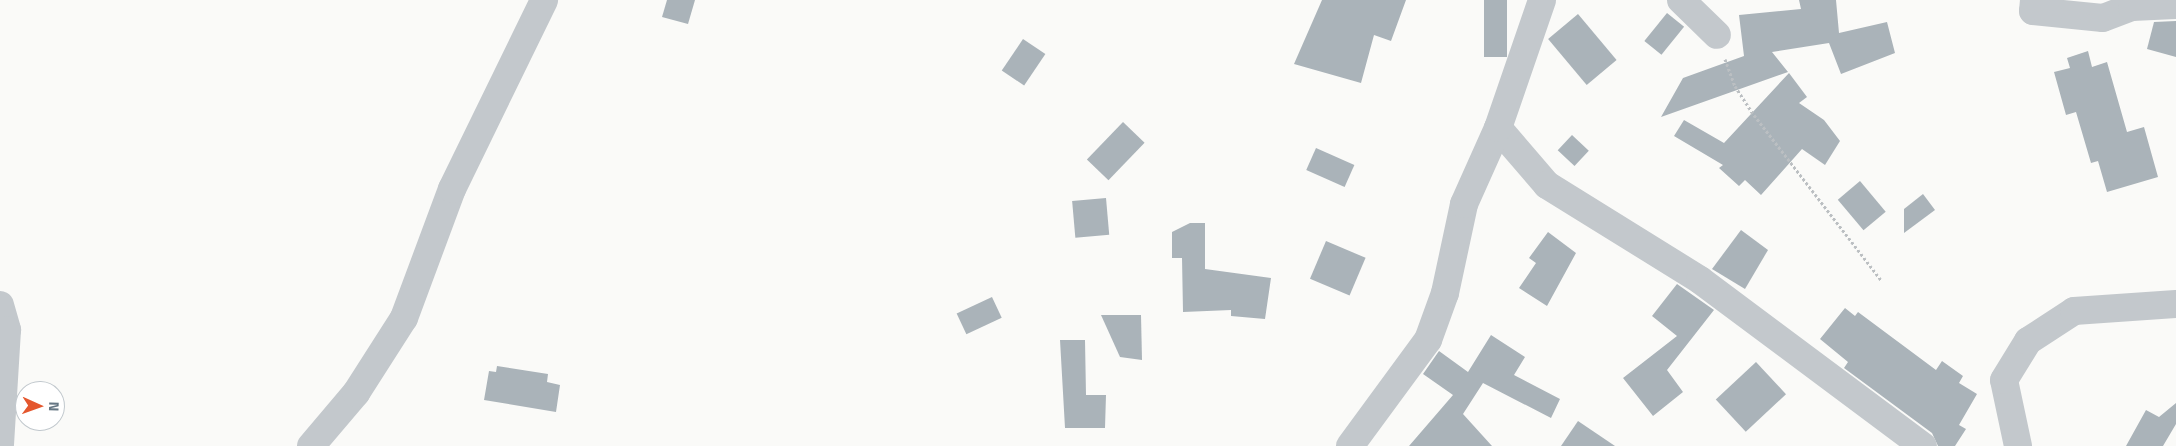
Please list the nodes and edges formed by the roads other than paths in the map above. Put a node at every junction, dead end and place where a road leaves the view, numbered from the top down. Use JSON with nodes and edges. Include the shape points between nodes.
{"nodes":[{"id":1,"x":544,"y":0,"type":"edge"},
{"id":2,"x":1542,"y":0,"type":"edge"},
{"id":3,"x":1681,"y":0,"type":"edge"},
{"id":4,"x":2034,"y":0,"type":"edge"},
{"id":5,"x":2176,"y":5,"type":"edge"},
{"id":6,"x":1717,"y":35,"type":"road end"},
{"id":7,"x":1498,"y":128,"type":"junction"},
{"id":8,"x":2176,"y":304,"type":"edge"},
{"id":9,"x":0,"y":305,"type":"edge"},
{"id":10,"x":0,"y":444,"type":"edge"},
{"id":11,"x":311,"y":446,"type":"edge"},
{"id":12,"x":1350,"y":446,"type":"edge"},
{"id":13,"x":1923,"y":446,"type":"edge"},
{"id":14,"x":2018,"y":446,"type":"edge"}],
"edges":[{"from":1,"to":11,"type":"street","via":[[452,189],[404,318],[356,393]]},
{"from":2,"to":7,"type":"street"},
{"from":3,"to":6,"type":"street"},
{"from":4,"to":5,"type":"street","via":[[2033,11],[2103,18],[2132,7]]},
{"from":7,"to":12,"type":"street","via":[[1464,204],[1446,294],[1428,340]]},
{"from":7,"to":13,"type":"street","via":[[1547,185],[1700,280]]},
{"from":8,"to":14,"type":"street","via":[[2074,311],[2028,341],[2004,380]]},
{"from":9,"to":10,"type":"street","via":[[7,330]]}]}
